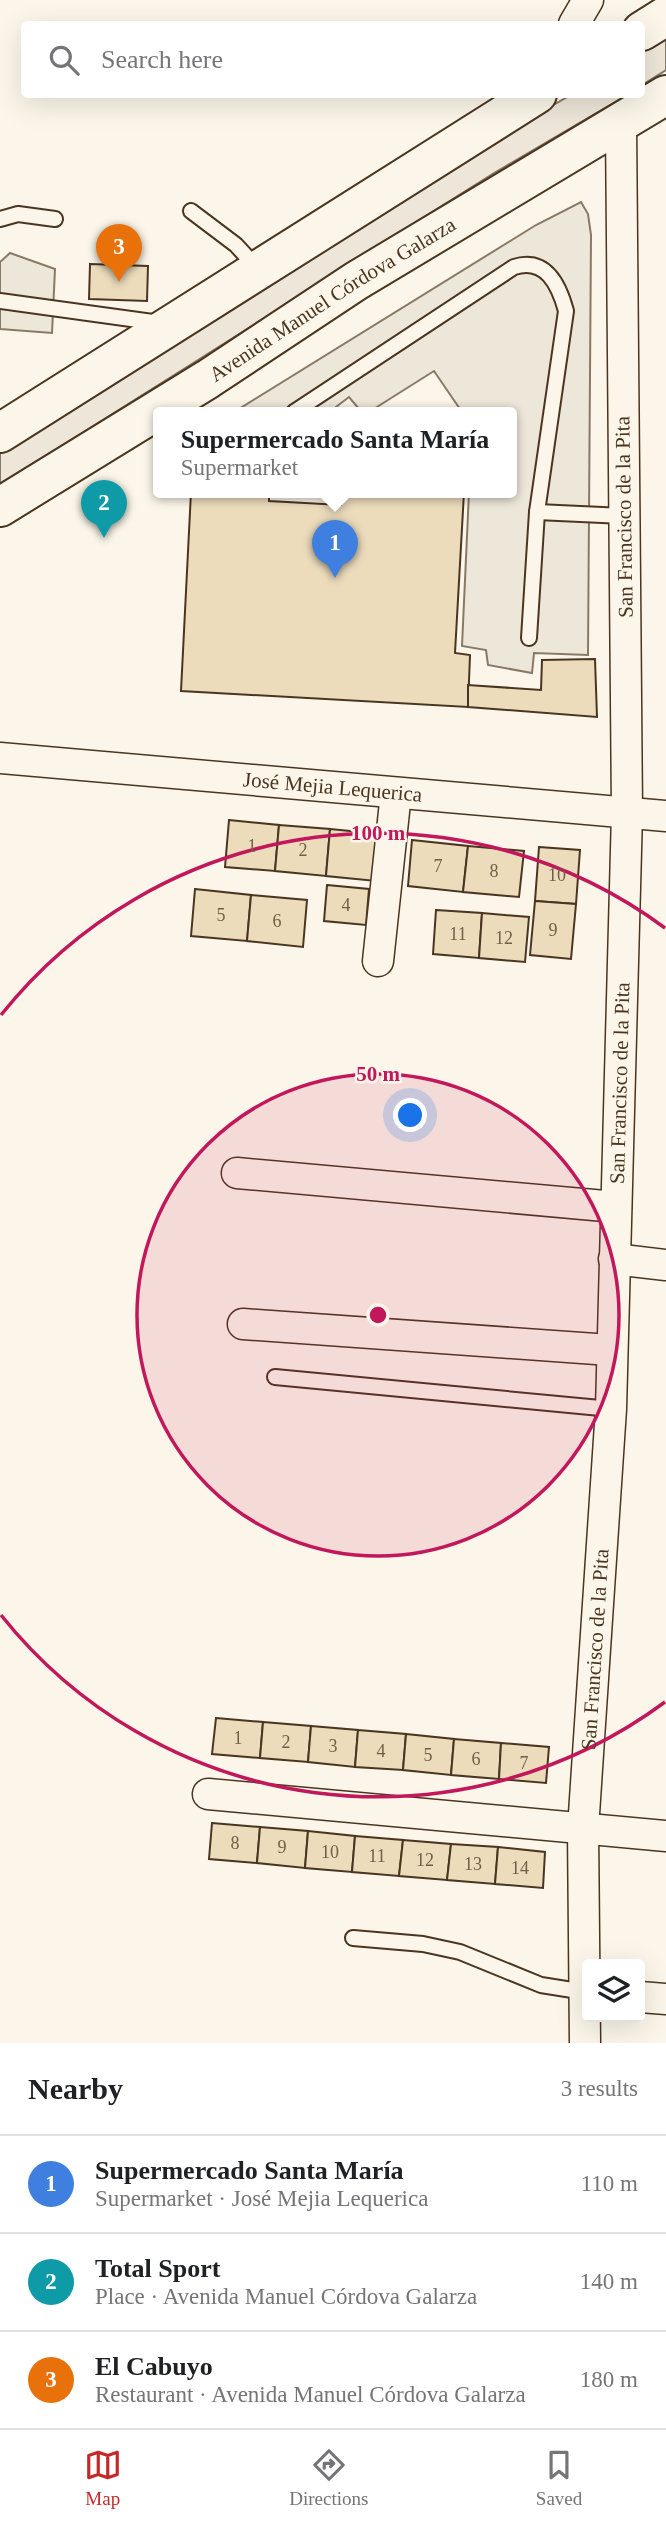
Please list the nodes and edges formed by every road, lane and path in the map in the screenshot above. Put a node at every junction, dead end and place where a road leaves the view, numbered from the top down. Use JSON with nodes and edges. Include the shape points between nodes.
{"nodes":[{"id":1,"x":588,"y":0,"type":"edge"},
{"id":2,"x":666,"y":16,"type":"edge"},
{"id":3,"x":576,"y":21,"type":"edge"},
{"id":4,"x":645,"y":29,"type":"edge"},
{"id":5,"x":666,"y":95,"type":"edge"},
{"id":6,"x":530,"y":98,"type":"edge"},
{"id":7,"x":621,"y":124,"type":"junction"},
{"id":8,"x":191,"y":211,"type":"dead end"},
{"id":9,"x":0,"y":219,"type":"edge"},
{"id":10,"x":55,"y":219,"type":"dead end"},
{"id":11,"x":258,"y":270,"type":"junction"},
{"id":12,"x":0,"y":300,"type":"edge"},
{"id":13,"x":172,"y":324,"type":"junction"},
{"id":14,"x":162,"y":407,"type":"edge"},
{"id":15,"x":302,"y":407,"type":"edge"},
{"id":16,"x":153,"y":413,"type":"edge"},
{"id":17,"x":0,"y":433,"type":"edge"},
{"id":18,"x":0,"y":507,"type":"edge"},
{"id":19,"x":537,"y":512,"type":"junction"},
{"id":20,"x":624,"y":516,"type":"junction"},
{"id":21,"x":529,"y":638,"type":"dead end"},
{"id":22,"x":0,"y":758,"type":"edge"},
{"id":23,"x":396,"y":793,"type":"junction"},
{"id":24,"x":627,"y":813,"type":"junction"},
{"id":25,"x":666,"y":816,"type":"edge"},
{"id":26,"x":378,"y":961,"type":"dead end"},
{"id":27,"x":237,"y":1173,"type":"dead end"},
{"id":28,"x":616,"y":1207,"type":"junction"},
{"id":29,"x":614,"y":1259,"type":"junction"},
{"id":30,"x":666,"y":1265,"type":"edge"},
{"id":31,"x":243,"y":1324,"type":"dead end"},
{"id":32,"x":610,"y":1350,"type":"junction"},
{"id":33,"x":275,"y":1377,"type":"dead end"},
{"id":34,"x":611,"y":1409,"type":"junction"},
{"id":35,"x":208,"y":1794,"type":"dead end"},
{"id":36,"x":583,"y":1829,"type":"junction"},
{"id":37,"x":666,"y":1836,"type":"edge"},
{"id":38,"x":353,"y":1938,"type":"dead end"},
{"id":39,"x":585,"y":1959,"type":"edge"},
{"id":40,"x":582,"y":1991,"type":"edge"},
{"id":41,"x":645,"y":1997,"type":"edge"},
{"id":42,"x":666,"y":1999,"type":"edge"},
{"id":43,"x":586,"y":2022,"type":"edge"},
{"id":44,"x":586,"y":2043,"type":"edge"}],
"edges":[{"from":1,"to":3,"type":"street"},
{"from":2,"to":4,"type":"main road"},
{"from":5,"to":7,"type":"main road","name":"Avenida Manuel Córdova Galarza"},
{"from":6,"to":11,"type":"main road"},
{"from":7,"to":14,"type":"main road","name":"Avenida Manuel Córdova Galarza","via":[[356,281]]},
{"from":7,"to":20,"type":"street","name":"San Francisco de la Pita"},
{"from":8,"to":11,"type":"lane","via":[[236,245]]},
{"from":9,"to":10,"type":"lane","via":[[18,214]]},
{"from":11,"to":13,"type":"main road"},
{"from":12,"to":13,"type":"lane"},
{"from":13,"to":17,"type":"main road"},
{"from":15,"to":19,"type":"lane","via":[[514,267],[542,268],[560,286],[566,311]]},
{"from":16,"to":18,"type":"main road","name":"Avenida Manuel Córdova Galarza"},
{"from":19,"to":20,"type":"lane"},
{"from":19,"to":21,"type":"lane"},
{"from":20,"to":24,"type":"street","name":"San Francisco de la Pita"},
{"from":22,"to":23,"type":"street","name":"José Mejia Lequerica"},
{"from":23,"to":24,"type":"street","name":"José Mejia Lequerica"},
{"from":23,"to":26,"type":"street"},
{"from":24,"to":25,"type":"street","name":"José Mejia Lequerica"},
{"from":24,"to":28,"type":"street","name":"San Francisco de la Pita"},
{"from":27,"to":28,"type":"street"},
{"from":28,"to":29,"type":"street","name":"San Francisco de la Pita"},
{"from":29,"to":30,"type":"street"},
{"from":29,"to":32,"type":"street","name":"San Francisco de la Pita"},
{"from":31,"to":32,"type":"street"},
{"from":32,"to":34,"type":"street","name":"San Francisco de la Pita"},
{"from":33,"to":34,"type":"lane"},
{"from":34,"to":36,"type":"street","name":"San Francisco de la Pita"},
{"from":35,"to":36,"type":"street"},
{"from":36,"to":37,"type":"street"},
{"from":36,"to":39,"type":"street","name":"San Francisco de la Pita"},
{"from":38,"to":40,"type":"lane","via":[[460,1952],[541,1985]]},
{"from":41,"to":42,"type":"street"},
{"from":43,"to":44,"type":"street","name":"San Francisco de la Pita"}]}
